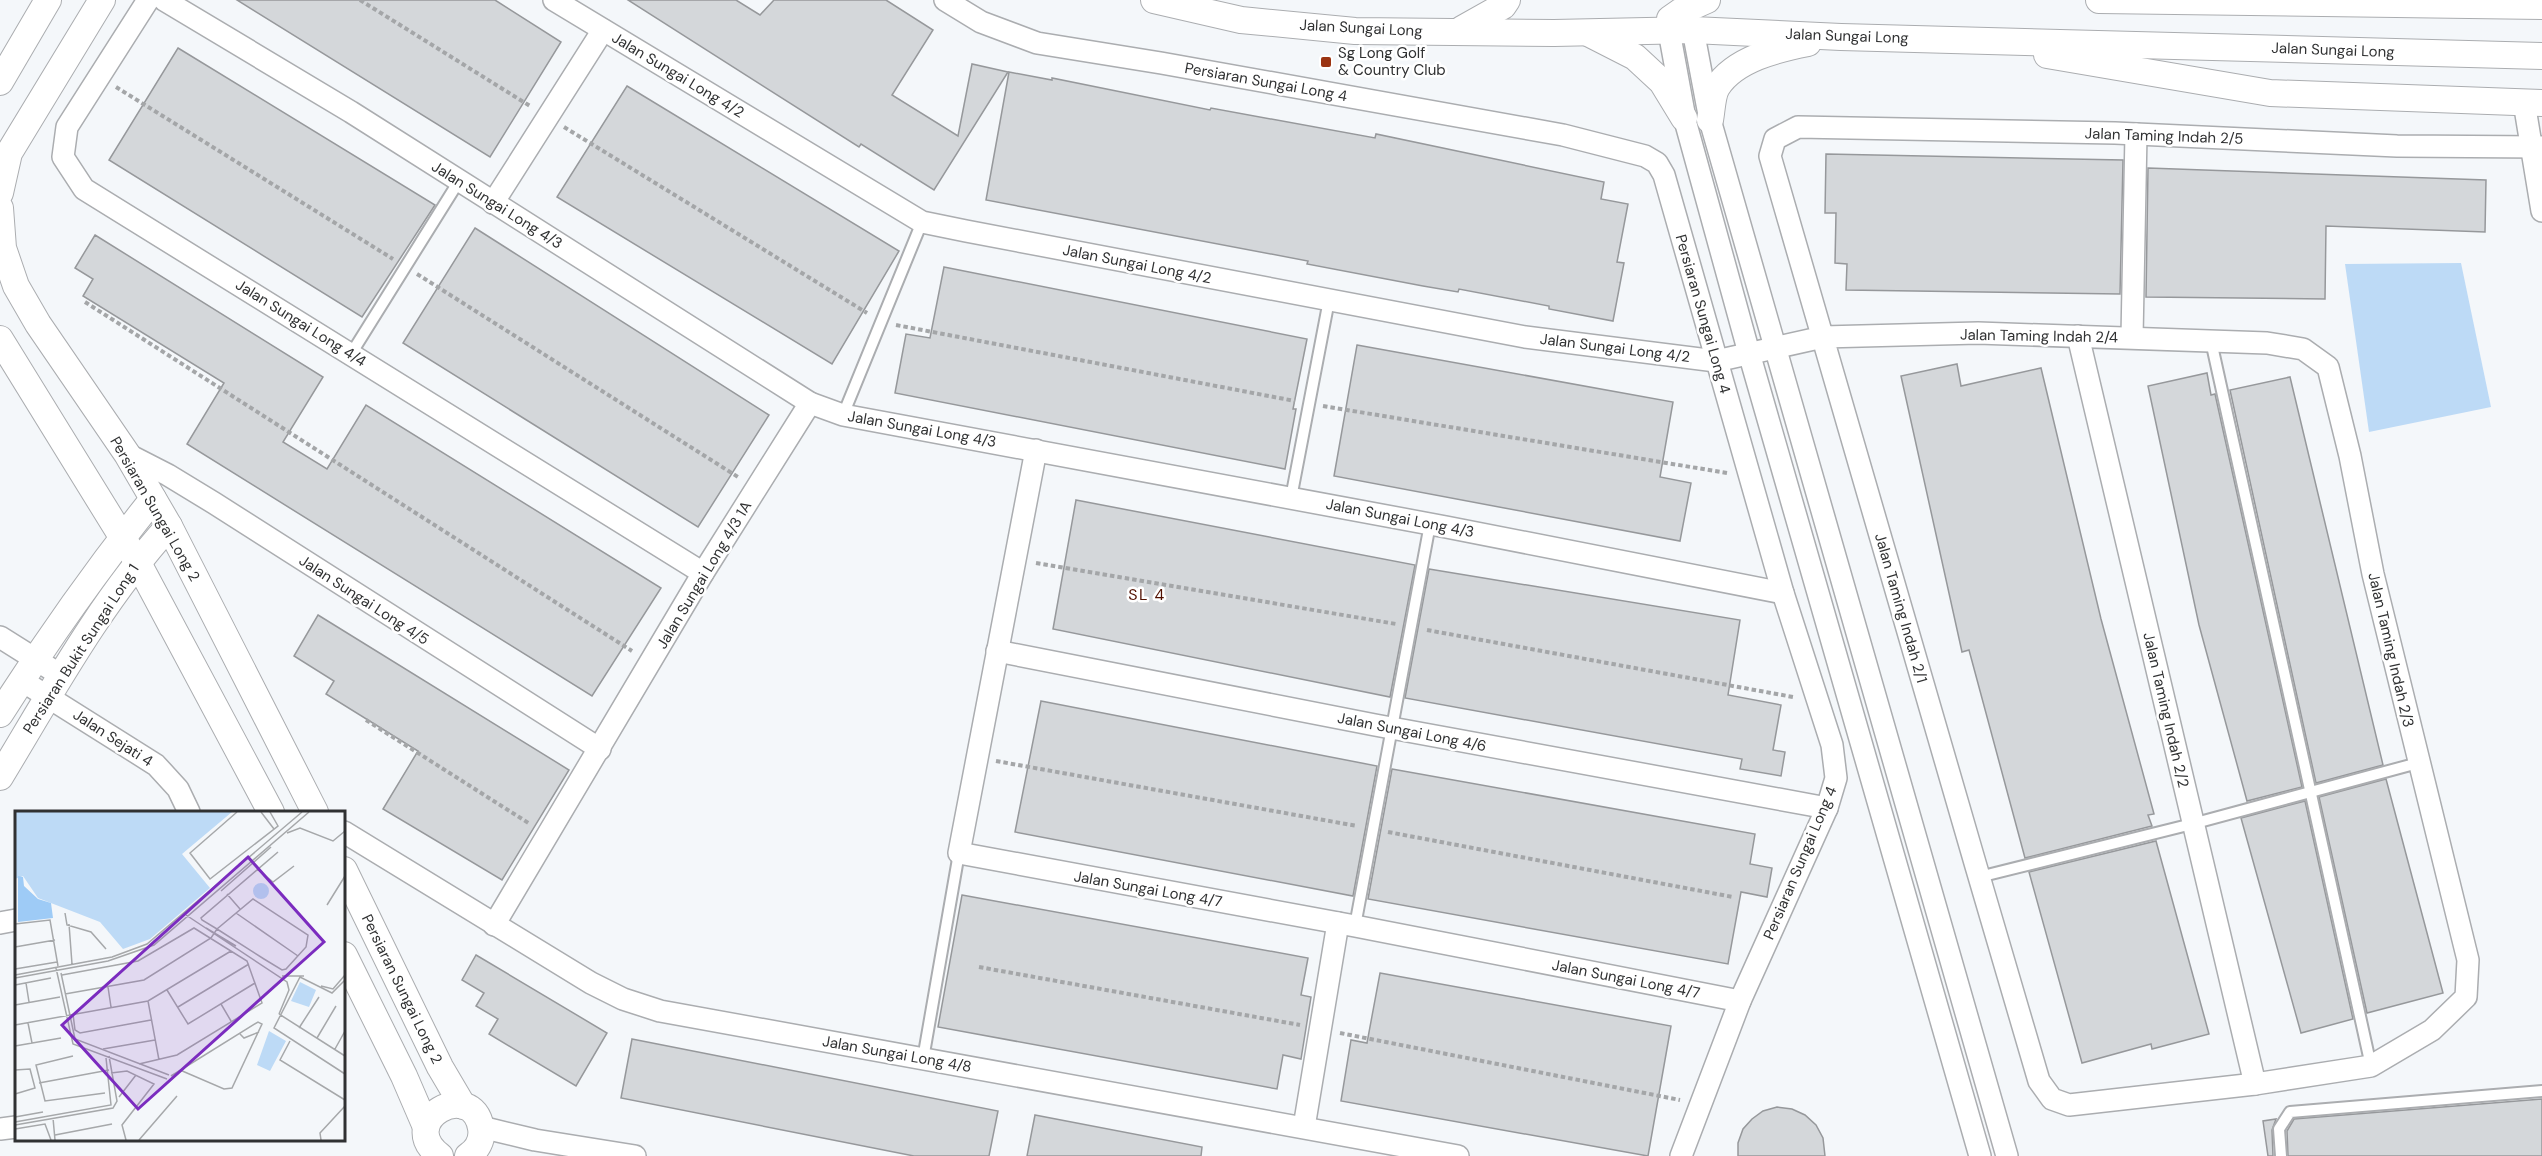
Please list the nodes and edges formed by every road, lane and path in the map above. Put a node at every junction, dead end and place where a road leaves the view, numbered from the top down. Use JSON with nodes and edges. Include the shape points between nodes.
{"nodes":[{"id":1,"x":48,"y":0,"type":"edge"},
{"id":2,"x":102,"y":0,"type":"edge"},
{"id":3,"x":148,"y":0,"type":"edge"},
{"id":4,"x":164,"y":0,"type":"edge"},
{"id":5,"x":360,"y":0,"type":"edge"},
{"id":6,"x":554,"y":0,"type":"edge"},
{"id":7,"x":945,"y":0,"type":"edge"},
{"id":8,"x":1155,"y":0,"type":"edge"},
{"id":9,"x":1707,"y":0,"type":"edge"},
{"id":10,"x":2099,"y":0,"type":"edge"},
{"id":11,"x":2512,"y":2,"type":"edge"},
{"id":12,"x":1493,"y":4,"type":"edge"},
{"id":13,"x":2542,"y":6,"type":"edge"},
{"id":14,"x":1676,"y":18,"type":"edge"},
{"id":15,"x":603,"y":30,"type":"junction"},
{"id":16,"x":1456,"y":31,"type":"junction"},
{"id":17,"x":1586,"y":31,"type":"junction"},
{"id":18,"x":1525,"y":32,"type":"junction"},
{"id":19,"x":1841,"y":37,"type":"junction"},
{"id":20,"x":1955,"y":39,"type":"junction"},
{"id":21,"x":2542,"y":56,"type":"edge"},
{"id":22,"x":99,"y":76,"type":"junction"},
{"id":23,"x":0,"y":82,"type":"edge"},
{"id":24,"x":2533,"y":103,"type":"edge"},
{"id":25,"x":548,"y":117,"type":"junction"},
{"id":26,"x":1684,"y":118,"type":"junction"},
{"id":27,"x":1710,"y":120,"type":"junction"},
{"id":28,"x":1798,"y":127,"type":"joint"},
{"id":29,"x":2136,"y":134,"type":"junction"},
{"id":30,"x":2536,"y":147,"type":"edge"},
{"id":31,"x":459,"y":181,"type":"junction"},
{"id":32,"x":0,"y":193,"type":"edge"},
{"id":33,"x":493,"y":203,"type":"junction"},
{"id":34,"x":0,"y":208,"type":"edge"},
{"id":35,"x":2542,"y":211,"type":"edge"},
{"id":36,"x":922,"y":222,"type":"junction"},
{"id":37,"x":405,"y":266,"type":"junction"},
{"id":38,"x":1329,"y":300,"type":"junction"},
{"id":39,"x":85,"y":302,"type":"dead end"},
{"id":40,"x":882,"y":322,"type":"junction"},
{"id":41,"x":2078,"y":336,"type":"junction"},
{"id":42,"x":1823,"y":337,"type":"junction"},
{"id":43,"x":2132,"y":337,"type":"junction"},
{"id":44,"x":0,"y":339,"type":"edge"},
{"id":45,"x":2211,"y":341,"type":"junction"},
{"id":46,"x":1775,"y":346,"type":"junction"},
{"id":47,"x":2303,"y":349,"type":"joint"},
{"id":48,"x":1749,"y":352,"type":"junction"},
{"id":49,"x":351,"y":354,"type":"junction"},
{"id":50,"x":1716,"y":361,"type":"junction"},
{"id":51,"x":810,"y":403,"type":"junction"},
{"id":52,"x":1309,"y":403,"type":"junction"},
{"id":53,"x":843,"y":415,"type":"junction"},
{"id":54,"x":1036,"y":450,"type":"junction"},
{"id":55,"x":127,"y":454,"type":"junction"},
{"id":56,"x":1726,"y":472,"type":"dead end"},
{"id":57,"x":756,"y":488,"type":"junction"},
{"id":58,"x":1291,"y":498,"type":"junction"},
{"id":59,"x":153,"y":499,"type":"junction"},
{"id":60,"x":1430,"y":524,"type":"junction"},
{"id":61,"x":169,"y":526,"type":"junction"},
{"id":62,"x":122,"y":537,"type":"junction"},
{"id":63,"x":137,"y":561,"type":"junction"},
{"id":64,"x":703,"y":573,"type":"junction"},
{"id":65,"x":1783,"y":593,"type":"junction"},
{"id":66,"x":110,"y":602,"type":"junction"},
{"id":67,"x":161,"y":604,"type":"junction"},
{"id":68,"x":0,"y":637,"type":"edge"},
{"id":69,"x":997,"y":651,"type":"junction"},
{"id":70,"x":36,"y":658,"type":"junction"},
{"id":71,"x":650,"y":663,"type":"junction"},
{"id":72,"x":62,"y":676,"type":"junction"},
{"id":73,"x":21,"y":680,"type":"junction"},
{"id":74,"x":48,"y":698,"type":"junction"},
{"id":75,"x":0,"y":714,"type":"edge"},
{"id":76,"x":366,"y":720,"type":"dead end"},
{"id":77,"x":1392,"y":728,"type":"junction"},
{"id":78,"x":600,"y":749,"type":"junction"},
{"id":79,"x":2418,"y":763,"type":"junction"},
{"id":80,"x":0,"y":777,"type":"edge"},
{"id":81,"x":2310,"y":792,"type":"junction"},
{"id":82,"x":1827,"y":808,"type":"junction"},
{"id":83,"x":188,"y":811,"type":"edge"},
{"id":84,"x":270,"y":811,"type":"edge"},
{"id":85,"x":314,"y":811,"type":"edge"},
{"id":86,"x":2192,"y":824,"type":"junction"},
{"id":87,"x":345,"y":833,"type":"edge"},
{"id":88,"x":548,"y":836,"type":"junction"},
{"id":89,"x":959,"y":853,"type":"junction"},
{"id":90,"x":345,"y":872,"type":"edge"},
{"id":91,"x":1979,"y":878,"type":"junction"},
{"id":92,"x":15,"y":920,"type":"edge"},
{"id":93,"x":0,"y":923,"type":"edge"},
{"id":94,"x":494,"y":925,"type":"junction"},
{"id":95,"x":1347,"y":925,"type":"junction"},
{"id":96,"x":345,"y":957,"type":"edge"},
{"id":97,"x":1740,"y":1001,"type":"junction"},
{"id":98,"x":923,"y":1059,"type":"junction"},
{"id":99,"x":2371,"y":1066,"type":"junction"},
{"id":100,"x":2255,"y":1084,"type":"junction"},
{"id":101,"x":2542,"y":1091,"type":"edge"},
{"id":102,"x":463,"y":1106,"type":"junction"},
{"id":103,"x":15,"y":1127,"type":"edge"},
{"id":104,"x":426,"y":1127,"type":"junction"},
{"id":105,"x":481,"y":1127,"type":"junction"},
{"id":106,"x":1304,"y":1127,"type":"junction"},
{"id":107,"x":1998,"y":1127,"type":"junction"},
{"id":108,"x":0,"y":1130,"type":"edge"},
{"id":109,"x":583,"y":1151,"type":"edge"},
{"id":110,"x":440,"y":1156,"type":"edge"},
{"id":111,"x":468,"y":1156,"type":"edge"},
{"id":112,"x":635,"y":1156,"type":"edge"},
{"id":113,"x":1458,"y":1156,"type":"edge"},
{"id":114,"x":1681,"y":1156,"type":"edge"},
{"id":115,"x":1980,"y":1156,"type":"edge"},
{"id":116,"x":2007,"y":1156,"type":"edge"},
{"id":117,"x":2014,"y":1156,"type":"edge"},
{"id":118,"x":2281,"y":1156,"type":"edge"}],
"edges":[{"from":1,"to":23,"type":"street"},
{"from":2,"to":32,"type":"street","via":[[9,153]]},
{"from":3,"to":22,"type":"street","name":"Jalan Sungai Long 4/4"},
{"from":4,"to":31,"type":"street","name":"Jalan Sungai Long 4/3"},
{"from":5,"to":25,"type":"path"},
{"from":6,"to":15,"type":"street","name":"Jalan Sungai Long 4/2"},
{"from":7,"to":50,"type":"street","name":"Persiaran Sungai Long 4","via":[[981,22],[1037,43],[1563,135],[1645,156],[1657,163],[1664,175]]},
{"from":8,"to":16,"type":"street","name":"Jalan Sungai Long","via":[[1241,20],[1355,31]]},
{"from":9,"to":14,"type":"street"},
{"from":10,"to":11,"type":"street"},
{"from":11,"to":13,"type":"street"},
{"from":12,"to":16,"type":"street"},
{"from":12,"to":18,"type":"street","via":[[1507,25]]},
{"from":14,"to":17,"type":"street","name":"Jalan Sungai Long"},
{"from":14,"to":19,"type":"street","name":"Jalan Sungai Long"},
{"from":14,"to":26,"type":"street"},
{"from":14,"to":27,"type":"street"},
{"from":15,"to":25,"type":"street"},
{"from":15,"to":36,"type":"street","name":"Jalan Sungai Long 4/2"},
{"from":16,"to":18,"type":"street","name":"Jalan Sungai Long"},
{"from":17,"to":18,"type":"street","name":"Jalan Sungai Long"},
{"from":17,"to":26,"type":"street","via":[[1635,57],[1662,82]]},
{"from":19,"to":20,"type":"street","name":"Jalan Sungai Long"},
{"from":19,"to":27,"type":"street","via":[[1787,47],[1738,66],[1716,88]]},
{"from":20,"to":21,"type":"street","name":"Jalan Sungai Long"},
{"from":20,"to":24,"type":"street","via":[[2270,93]]},
{"from":22,"to":37,"type":"path"},
{"from":22,"to":49,"type":"street","name":"Jalan Sungai Long 4/4","via":[[67,127],[63,157],[84,189]]},
{"from":24,"to":30,"type":"street"},
{"from":25,"to":33,"type":"street"},
{"from":25,"to":40,"type":"path"},
{"from":26,"to":48,"type":"street"},
{"from":27,"to":46,"type":"street"},
{"from":28,"to":29,"type":"street","name":"Jalan Taming Indah 2/5"},
{"from":28,"to":42,"type":"street","name":"Jalan Taming Indah 2/1","via":[[1775,139],[1770,156]]},
{"from":29,"to":30,"type":"street","name":"Jalan Taming Indah 2/5","via":[[2397,146]]},
{"from":29,"to":43,"type":"street"},
{"from":30,"to":35,"type":"street"},
{"from":31,"to":33,"type":"street","name":"Jalan Sungai Long 4/3"},
{"from":31,"to":37,"type":"lane"},
{"from":33,"to":51,"type":"street","name":"Jalan Sungai Long 4/3"},
{"from":34,"to":55,"type":"street","name":"Persiaran Sungai Long 2","via":[[3,248],[16,286]]},
{"from":36,"to":38,"type":"street","name":"Jalan Sungai Long 4/2"},
{"from":36,"to":40,"type":"lane"},
{"from":37,"to":49,"type":"lane"},
{"from":37,"to":57,"type":"path"},
{"from":38,"to":50,"type":"street","name":"Jalan Sungai Long 4/2","via":[[1525,337]]},
{"from":38,"to":52,"type":"lane"},
{"from":39,"to":71,"type":"path"},
{"from":40,"to":52,"type":"path"},
{"from":40,"to":53,"type":"lane"},
{"from":41,"to":42,"type":"street","name":"Jalan Taming Indah 2/4","via":[[1978,333]]},
{"from":41,"to":43,"type":"street","name":"Jalan Taming Indah 2/4"},
{"from":41,"to":86,"type":"street","name":"Jalan Taming Indah 2/2"},
{"from":42,"to":46,"type":"street","name":"Jalan Taming Indah 2/4"},
{"from":42,"to":91,"type":"street","name":"Jalan Taming Indah 2/1"},
{"from":43,"to":45,"type":"street","name":"Jalan Taming Indah 2/4"},
{"from":44,"to":62,"type":"street"},
{"from":45,"to":47,"type":"street","name":"Jalan Taming Indah 2/4"},
{"from":45,"to":81,"type":"lane"},
{"from":46,"to":48,"type":"street","name":"Jalan Sungai Long 4/2"},
{"from":46,"to":107,"type":"street"},
{"from":47,"to":79,"type":"street","name":"Jalan Taming Indah 2/3","via":[[2328,367]]},
{"from":48,"to":50,"type":"street","name":"Jalan Sungai Long 4/2"},
{"from":48,"to":115,"type":"street"},
{"from":49,"to":64,"type":"street","name":"Jalan Sungai Long 4/4"},
{"from":50,"to":65,"type":"street","name":"Persiaran Sungai Long 4"},
{"from":51,"to":53,"type":"street","name":"Jalan Sungai Long 4/3"},
{"from":51,"to":57,"type":"street","name":"Jalan Sungai Long 4/3 1A"},
{"from":52,"to":56,"type":"path"},
{"from":52,"to":58,"type":"lane"},
{"from":53,"to":54,"type":"street","name":"Jalan Sungai Long 4/3"},
{"from":54,"to":58,"type":"street","name":"Jalan Sungai Long 4/3"},
{"from":54,"to":69,"type":"street"},
{"from":55,"to":59,"type":"street","name":"Persiaran Sungai Long 2"},
{"from":55,"to":78,"type":"street","name":"Jalan Sungai Long 4/5","via":[[214,503]]},
{"from":57,"to":64,"type":"street","name":"Jalan Sungai Long 4/3 1A"},
{"from":58,"to":60,"type":"street","name":"Jalan Sungai Long 4/3"},
{"from":59,"to":61,"type":"street","name":"Persiaran Sungai Long 2"},
{"from":59,"to":62,"type":"street","name":"Persiaran Bukit Sungai Long 1"},
{"from":60,"to":65,"type":"street","name":"Jalan Sungai Long 4/3"},
{"from":60,"to":77,"type":"lane"},
{"from":61,"to":63,"type":"street","name":"Persiaran Bukit Sungai Long 1"},
{"from":61,"to":85,"type":"street","name":"Persiaran Sungai Long 2"},
{"from":62,"to":63,"type":"street"},
{"from":62,"to":70,"type":"street","name":"Persiaran Bukit Sungai Long 1"},
{"from":63,"to":66,"type":"street","name":"Persiaran Bukit Sungai Long 1"},
{"from":63,"to":67,"type":"street"},
{"from":64,"to":71,"type":"street","name":"Jalan Sungai Long 4/3 1A"},
{"from":65,"to":82,"type":"street","name":"Persiaran Sungai Long 4","via":[[1832,745],[1836,778]]},
{"from":66,"to":67,"type":"street","via":[[122,596],[144,596]]},
{"from":66,"to":72,"type":"street","name":"Persiaran Bukit Sungai Long 1"},
{"from":67,"to":84,"type":"street"},
{"from":68,"to":70,"type":"street"},
{"from":69,"to":77,"type":"street","name":"Jalan Sungai Long 4/6"},
{"from":69,"to":89,"type":"street"},
{"from":70,"to":72,"type":"street"},
{"from":70,"to":73,"type":"street","name":"Persiaran Bukit Sungai Long 1"},
{"from":71,"to":78,"type":"street","name":"Jalan Sungai Long 4/3 1A"},
{"from":72,"to":74,"type":"street","name":"Persiaran Bukit Sungai Long 1"},
{"from":73,"to":74,"type":"street","name":"Jalan Sejati 4"},
{"from":73,"to":75,"type":"street","name":"Persiaran Bukit Sungai Long 1"},
{"from":74,"to":80,"type":"street","name":"Persiaran Bukit Sungai Long 1"},
{"from":74,"to":83,"type":"street","name":"Jalan Sejati 4","via":[[156,765],[178,789]]},
{"from":76,"to":88,"type":"path"},
{"from":77,"to":82,"type":"street","name":"Jalan Sungai Long 4/6"},
{"from":77,"to":95,"type":"lane"},
{"from":78,"to":88,"type":"street","name":"Jalan Sungai Long 4/3 1A"},
{"from":79,"to":81,"type":"lane"},
{"from":79,"to":99,"type":"street","name":"Jalan Taming Indah 2/3","via":[[2468,960],[2466,997],[2433,1030]]},
{"from":81,"to":86,"type":"lane"},
{"from":81,"to":99,"type":"lane"},
{"from":82,"to":97,"type":"street","name":"Persiaran Sungai Long 4"},
{"from":86,"to":91,"type":"lane"},
{"from":86,"to":100,"type":"street","name":"Jalan Taming Indah 2/2"},
{"from":87,"to":94,"type":"street","name":"Jalan Sungai Long 4/8"},
{"from":88,"to":94,"type":"street","name":"Jalan Sungai Long 4/3 1A"},
{"from":89,"to":95,"type":"street","name":"Jalan Sungai Long 4/7"},
{"from":89,"to":98,"type":"lane"},
{"from":90,"to":102,"type":"street","name":"Persiaran Sungai Long 2"},
{"from":91,"to":100,"type":"street","name":"Jalan Taming Indah 2/1","via":[[2039,1081],[2052,1099],[2069,1105]]},
{"from":92,"to":93,"type":"street"},
{"from":94,"to":98,"type":"street","name":"Jalan Sungai Long 4/8","via":[[591,983],[660,1011]]},
{"from":95,"to":97,"type":"street","name":"Jalan Sungai Long 4/7"},
{"from":95,"to":106,"type":"street"},
{"from":96,"to":104,"type":"street"},
{"from":97,"to":114,"type":"street","name":"Persiaran Sungai Long 4"},
{"from":98,"to":106,"type":"street","name":"Jalan Sungai Long 4/8"},
{"from":99,"to":100,"type":"street"},
{"from":101,"to":118,"type":"lane","via":[[2290,1112],[2279,1129]]},
{"from":102,"to":104,"type":"street","via":[[451,1104],[440,1108]]},
{"from":102,"to":105,"type":"street","name":"Persiaran Sungai Long 2"},
{"from":103,"to":108,"type":"street"},
{"from":104,"to":110,"type":"street","via":[[429,1144]]},
{"from":105,"to":109,"type":"street"},
{"from":105,"to":111,"type":"street","via":[[478,1144]]},
{"from":106,"to":113,"type":"street","name":"Jalan Sungai Long 4/8"},
{"from":107,"to":116,"type":"street"},
{"from":107,"to":117,"type":"street"},
{"from":109,"to":112,"type":"street"}]}
